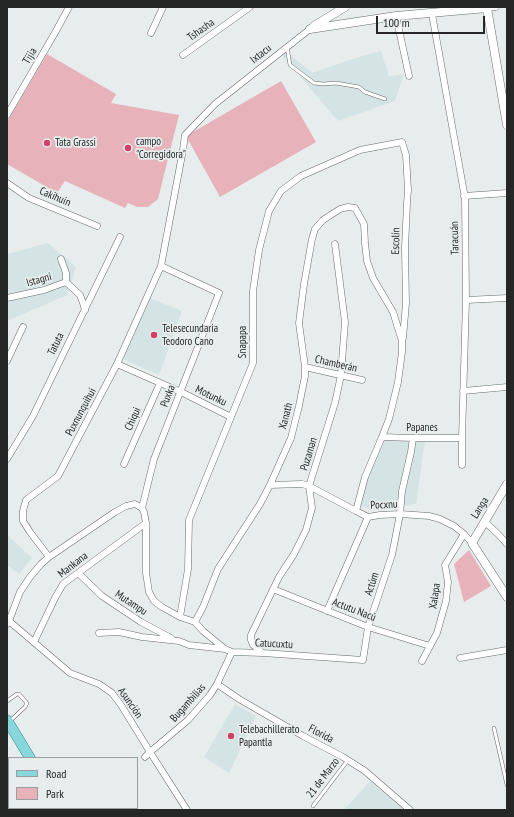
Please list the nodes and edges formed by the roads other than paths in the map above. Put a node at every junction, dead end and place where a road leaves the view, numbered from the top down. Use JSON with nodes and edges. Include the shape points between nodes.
{"nodes":[{"id":1,"x":69,"y":7,"type":"edge"},
{"id":2,"x":163,"y":7,"type":"edge"},
{"id":3,"x":250,"y":7,"type":"edge"},
{"id":4,"x":496,"y":7,"type":"edge"},
{"id":5,"x":342,"y":8,"type":"edge"},
{"id":6,"x":487,"y":8,"type":"junction"},
{"id":7,"x":432,"y":14,"type":"junction"},
{"id":8,"x":396,"y":16,"type":"junction"},
{"id":9,"x":310,"y":29,"type":"junction"},
{"id":10,"x":151,"y":33,"type":"dead end"},
{"id":11,"x":287,"y":47,"type":"junction"},
{"id":12,"x":183,"y":55,"type":"dead end"},
{"id":13,"x":409,"y":76,"type":"dead end"},
{"id":14,"x":385,"y":99,"type":"dead end"},
{"id":15,"x":7,"y":115,"type":"edge"},
{"id":16,"x":507,"y":125,"type":"edge"},
{"id":17,"x":402,"y":142,"type":"joint"},
{"id":18,"x":7,"y":183,"type":"edge"},
{"id":19,"x":507,"y":193,"type":"edge"},
{"id":20,"x":464,"y":196,"type":"junction"},
{"id":21,"x":97,"y":226,"type":"dead end"},
{"id":22,"x":120,"y":236,"type":"dead end"},
{"id":23,"x":335,"y":244,"type":"dead end"},
{"id":24,"x":61,"y":259,"type":"dead end"},
{"id":25,"x":162,"y":263,"type":"junction"},
{"id":26,"x":66,"y":282,"type":"junction"},
{"id":27,"x":7,"y":298,"type":"edge"},
{"id":28,"x":507,"y":298,"type":"edge"},
{"id":29,"x":466,"y":300,"type":"junction"},
{"id":30,"x":85,"y":310,"type":"junction"},
{"id":31,"x":23,"y":327,"type":"dead end"},
{"id":32,"x":402,"y":341,"type":"junction"},
{"id":33,"x":7,"y":361,"type":"edge"},
{"id":34,"x":117,"y":364,"type":"junction"},
{"id":35,"x":305,"y":367,"type":"junction"},
{"id":36,"x":341,"y":375,"type":"junction"},
{"id":37,"x":362,"y":380,"type":"dead end"},
{"id":38,"x":160,"y":383,"type":"junction"},
{"id":39,"x":507,"y":387,"type":"edge"},
{"id":40,"x":463,"y":391,"type":"junction"},
{"id":41,"x":181,"y":392,"type":"junction"},
{"id":42,"x":231,"y":417,"type":"junction"},
{"id":43,"x":382,"y":437,"type":"junction"},
{"id":44,"x":413,"y":438,"type":"junction"},
{"id":45,"x":462,"y":438,"type":"junction"},
{"id":46,"x":7,"y":459,"type":"edge"},
{"id":47,"x":124,"y":464,"type":"dead end"},
{"id":48,"x":462,"y":465,"type":"dead end"},
{"id":49,"x":507,"y":484,"type":"edge"},
{"id":50,"x":270,"y":485,"type":"junction"},
{"id":51,"x":309,"y":486,"type":"junction"},
{"id":52,"x":142,"y":508,"type":"junction"},
{"id":53,"x":356,"y":511,"type":"junction"},
{"id":54,"x":400,"y":514,"type":"junction"},
{"id":55,"x":368,"y":517,"type":"junction"},
{"id":56,"x":485,"y":522,"type":"junction"},
{"id":57,"x":146,"y":523,"type":"junction"},
{"id":58,"x":464,"y":534,"type":"junction"},
{"id":59,"x":472,"y":543,"type":"junction"},
{"id":60,"x":507,"y":544,"type":"edge"},
{"id":61,"x":49,"y":557,"type":"junction"},
{"id":62,"x":78,"y":573,"type":"junction"},
{"id":63,"x":273,"y":589,"type":"junction"},
{"id":64,"x":507,"y":597,"type":"edge"},
{"id":65,"x":327,"y":611,"type":"junction"},
{"id":66,"x":180,"y":617,"type":"junction"},
{"id":67,"x":195,"y":622,"type":"junction"},
{"id":68,"x":8,"y":623,"type":"edge"},
{"id":69,"x":368,"y":627,"type":"junction"},
{"id":70,"x":98,"y":633,"type":"dead end"},
{"id":71,"x":179,"y":641,"type":"junction"},
{"id":72,"x":34,"y":642,"type":"junction"},
{"id":73,"x":430,"y":646,"type":"junction"},
{"id":74,"x":224,"y":649,"type":"junction"},
{"id":75,"x":507,"y":650,"type":"edge"},
{"id":76,"x":232,"y":652,"type":"junction"},
{"id":77,"x":263,"y":653,"type":"junction"},
{"id":78,"x":460,"y":658,"type":"dead end"},
{"id":79,"x":363,"y":660,"type":"joint"},
{"id":80,"x":422,"y":661,"type":"dead end"},
{"id":81,"x":217,"y":684,"type":"junction"},
{"id":82,"x":7,"y":701,"type":"edge"},
{"id":83,"x":8,"y":721,"type":"edge"},
{"id":84,"x":494,"y":728,"type":"dead end"},
{"id":85,"x":150,"y":752,"type":"junction"},
{"id":86,"x":29,"y":757,"type":"edge"},
{"id":87,"x":145,"y":757,"type":"dead end"},
{"id":88,"x":348,"y":760,"type":"junction"},
{"id":89,"x":507,"y":785,"type":"edge"},
{"id":90,"x":313,"y":806,"type":"dead end"},
{"id":91,"x":188,"y":810,"type":"edge"},
{"id":92,"x":410,"y":810,"type":"edge"}],
"edges":[{"from":1,"to":15,"type":"street","name":"Tijia"},
{"from":2,"to":10,"type":"street"},
{"from":3,"to":12,"type":"street","name":"Tshasha"},
{"from":4,"to":6,"type":"street"},
{"from":5,"to":9,"type":"street","name":"Ixtacu"},
{"from":6,"to":7,"type":"street"},
{"from":6,"to":16,"type":"street"},
{"from":7,"to":8,"type":"street"},
{"from":7,"to":20,"type":"street","name":"Taracuán"},
{"from":8,"to":9,"type":"street"},
{"from":8,"to":13,"type":"street"},
{"from":9,"to":11,"type":"street","name":"Ixtacu"},
{"from":11,"to":14,"type":"lane","via":[[290,65],[314,83],[359,87],[365,92]]},
{"from":11,"to":25,"type":"street","name":"Ixtacu","via":[[215,104],[185,136]]},
{"from":17,"to":32,"type":"street","name":"Escolín","via":[[406,155],[408,190],[406,303]]},
{"from":17,"to":42,"type":"street","name":"Snapapa","via":[[360,150],[301,176],[281,191],[269,211],[259,250],[253,290],[253,363]]},
{"from":18,"to":21,"type":"street","name":"Cakihuin","via":[[29,198]]},
{"from":19,"to":20,"type":"street"},
{"from":20,"to":29,"type":"street","name":"Taracuán"},
{"from":22,"to":30,"type":"street","name":"Tatuta"},
{"from":23,"to":36,"type":"street","name":"Puzaman","via":[[345,322]]},
{"from":24,"to":26,"type":"street"},
{"from":25,"to":34,"type":"street","name":"Puxnunquihui"},
{"from":25,"to":41,"type":"street","name":"Puxka","via":[[220,293]]},
{"from":26,"to":27,"type":"street","name":"Istagni"},
{"from":26,"to":30,"type":"street","name":"Istagni","via":[[80,295]]},
{"from":28,"to":29,"type":"street"},
{"from":29,"to":40,"type":"street","name":"Taracuán"},
{"from":30,"to":46,"type":"street","name":"Tatuta","via":[[33,416]]},
{"from":31,"to":33,"type":"street"},
{"from":32,"to":35,"type":"street","name":"Xanath","via":[[393,312],[373,278],[367,261],[364,224],[355,208],[340,209],[323,220],[315,229],[312,239],[300,323]]},
{"from":32,"to":43,"type":"street","name":"Xanath","via":[[398,382]]},
{"from":34,"to":38,"type":"street","name":"Motunku"},
{"from":34,"to":61,"type":"street","name":"Puxnunquihui","via":[[58,476],[26,500],[23,521]]},
{"from":35,"to":36,"type":"street","name":"Chamberán"},
{"from":35,"to":50,"type":"street","name":"Xanath","via":[[300,406],[291,438]]},
{"from":36,"to":37,"type":"street","name":"Chamberán"},
{"from":36,"to":51,"type":"street","name":"Puzaman","via":[[336,403]]},
{"from":38,"to":41,"type":"street","name":"Motunku"},
{"from":38,"to":47,"type":"street","name":"Chiqui"},
{"from":39,"to":40,"type":"street"},
{"from":40,"to":45,"type":"street","name":"Taracuán"},
{"from":41,"to":42,"type":"street","name":"Motunku"},
{"from":41,"to":52,"type":"street","name":"Puxka","via":[[154,459]]},
{"from":42,"to":66,"type":"street","name":"Snapapa","via":[[189,520],[188,569]]},
{"from":43,"to":44,"type":"street","name":"Papanes"},
{"from":43,"to":53,"type":"street","name":"Xanath","via":[[365,477]]},
{"from":44,"to":45,"type":"street","name":"Papanes"},
{"from":44,"to":54,"type":"street"},
{"from":45,"to":48,"type":"street","name":"Taracuán"},
{"from":49,"to":56,"type":"street","name":"Langa"},
{"from":50,"to":51,"type":"street","name":"Pocxnu"},
{"from":50,"to":67,"type":"street","name":"Xanath","via":[[218,569]]},
{"from":51,"to":53,"type":"street","name":"Pocxnu"},
{"from":51,"to":63,"type":"street","name":"Puzaman","via":[[312,508],[306,530]]},
{"from":52,"to":57,"type":"street"},
{"from":52,"to":61,"type":"street","via":[[135,504],[126,506]]},
{"from":53,"to":55,"type":"street","name":"Pocxnu"},
{"from":54,"to":55,"type":"street","name":"Pocxnu"},
{"from":54,"to":58,"type":"street","name":"Pocxnu","via":[[429,516],[454,526]]},
{"from":54,"to":69,"type":"street","name":"Actúm","via":[[392,555]]},
{"from":55,"to":65,"type":"street"},
{"from":56,"to":59,"type":"street","name":"Langa"},
{"from":56,"to":60,"type":"street"},
{"from":57,"to":62,"type":"street","name":"Mankana"},
{"from":57,"to":66,"type":"street","via":[[146,573],[149,592],[154,601]]},
{"from":58,"to":59,"type":"street","name":"Pocxnu"},
{"from":58,"to":73,"type":"street","name":"Xalapa","via":[[445,565],[448,582],[446,601],[437,633]]},
{"from":59,"to":64,"type":"street"},
{"from":61,"to":68,"type":"street","via":[[20,592]]},
{"from":62,"to":71,"type":"street","name":"Mutampu","via":[[102,596],[130,616]]},
{"from":62,"to":72,"type":"street","name":"Mankana","via":[[63,584]]},
{"from":63,"to":65,"type":"street","name":"Actutu Nacú"},
{"from":63,"to":77,"type":"street","name":"Puzaman","via":[[251,635],[253,645]]},
{"from":65,"to":69,"type":"street","name":"Actutu Nacú"},
{"from":66,"to":67,"type":"street"},
{"from":67,"to":74,"type":"street","name":"Catucuxtu"},
{"from":68,"to":72,"type":"street","name":"Asunción"},
{"from":69,"to":73,"type":"street","name":"Actutu Nacú"},
{"from":69,"to":79,"type":"street","name":"Actúm"},
{"from":70,"to":71,"type":"street","name":"Mutampu","via":[[119,632]]},
{"from":71,"to":74,"type":"street","name":"Mutampu","via":[[189,645]]},
{"from":72,"to":85,"type":"street","name":"Asunción","via":[[70,673],[99,684],[112,693]]},
{"from":73,"to":80,"type":"street","name":"Xalapa"},
{"from":74,"to":76,"type":"street","name":"Catucuxtu"},
{"from":75,"to":78,"type":"street"},
{"from":76,"to":77,"type":"street","name":"Catucuxtu"},
{"from":76,"to":81,"type":"street","name":"Bugambilias"},
{"from":77,"to":79,"type":"street","name":"Catucuxtu"},
{"from":81,"to":85,"type":"street","name":"Bugambilias","via":[[188,720]]},
{"from":81,"to":88,"type":"street","name":"Florida"},
{"from":82,"to":83,"type":"lane","via":[[19,694],[26,703],[25,707]]},
{"from":83,"to":86,"type":"main road"},
{"from":84,"to":89,"type":"lane"},
{"from":85,"to":87,"type":"street","name":"Bugambilias"},
{"from":85,"to":91,"type":"street","name":"Asunción"},
{"from":88,"to":90,"type":"lane","name":"21 de Marzo"},
{"from":88,"to":92,"type":"street","name":"Florida","via":[[365,771]]}]}
